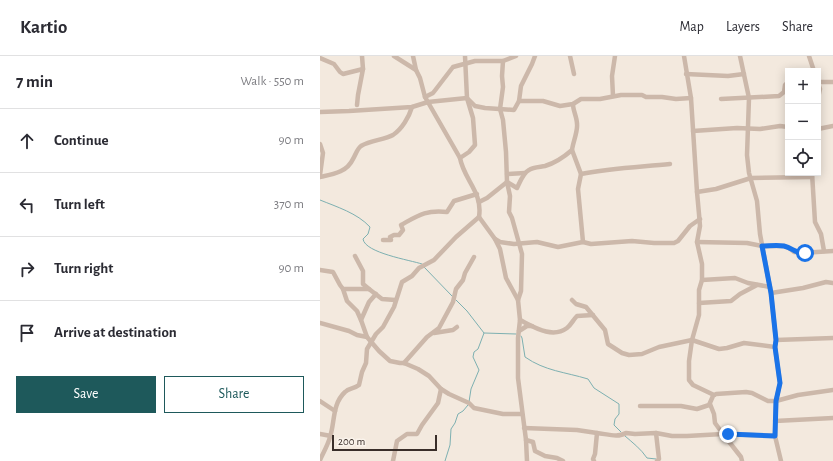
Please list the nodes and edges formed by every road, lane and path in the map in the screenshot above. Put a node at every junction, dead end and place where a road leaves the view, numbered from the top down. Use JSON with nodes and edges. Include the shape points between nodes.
{"nodes":[{"id":1,"x":362,"y":56,"type":"edge"},
{"id":2,"x":394,"y":56,"type":"edge"},
{"id":3,"x":413,"y":56,"type":"edge"},
{"id":4,"x":465,"y":56,"type":"edge"},
{"id":5,"x":516,"y":56,"type":"edge"},
{"id":6,"x":535,"y":56,"type":"edge"},
{"id":7,"x":570,"y":56,"type":"edge"},
{"id":8,"x":615,"y":56,"type":"edge"},
{"id":9,"x":684,"y":56,"type":"edge"},
{"id":10,"x":740,"y":56,"type":"edge"},
{"id":11,"x":809,"y":56,"type":"edge"},
{"id":12,"x":320,"y":58,"type":"edge"},
{"id":13,"x":506,"y":59,"type":"edge"},
{"id":14,"x":466,"y":63,"type":"junction"},
{"id":15,"x":813,"y":68,"type":"edge"},
{"id":16,"x":363,"y":69,"type":"junction"},
{"id":17,"x":416,"y":70,"type":"junction"},
{"id":18,"x":574,"y":74,"type":"dead end"},
{"id":19,"x":686,"y":74,"type":"junction"},
{"id":20,"x":744,"y":74,"type":"junction"},
{"id":21,"x":833,"y":82,"type":"edge"},
{"id":22,"x":821,"y":83,"type":"edge"},
{"id":23,"x":785,"y":85,"type":"edge"},
{"id":24,"x":613,"y":96,"type":"junction"},
{"id":25,"x":425,"y":97,"type":"junction"},
{"id":26,"x":467,"y":98,"type":"junction"},
{"id":27,"x":691,"y":98,"type":"junction"},
{"id":28,"x":749,"y":98,"type":"junction"},
{"id":29,"x":721,"y":99,"type":"dead end"},
{"id":30,"x":519,"y":100,"type":"junction"},
{"id":31,"x":428,"y":102,"type":"junction"},
{"id":32,"x":573,"y":104,"type":"junction"},
{"id":33,"x":357,"y":105,"type":"dead end"},
{"id":34,"x":412,"y":107,"type":"junction"},
{"id":35,"x":500,"y":109,"type":"junction"},
{"id":36,"x":320,"y":112,"type":"edge"},
{"id":37,"x":833,"y":126,"type":"edge"},
{"id":38,"x":785,"y":127,"type":"edge"},
{"id":39,"x":747,"y":128,"type":"junction"},
{"id":40,"x":821,"y":128,"type":"edge"},
{"id":41,"x":693,"y":131,"type":"junction"},
{"id":42,"x":320,"y":144,"type":"edge"},
{"id":43,"x":572,"y":150,"type":"junction"},
{"id":44,"x":460,"y":158,"type":"junction"},
{"id":45,"x":670,"y":164,"type":"dead end"},
{"id":46,"x":526,"y":173,"type":"junction"},
{"id":47,"x":507,"y":174,"type":"junction"},
{"id":48,"x":581,"y":174,"type":"junction"},
{"id":49,"x":320,"y":176,"type":"edge"},
{"id":50,"x":792,"y":176,"type":"edge"},
{"id":51,"x":812,"y":176,"type":"edge"},
{"id":52,"x":751,"y":178,"type":"junction"},
{"id":53,"x":507,"y":182,"type":"junction"},
{"id":54,"x":697,"y":192,"type":"junction"},
{"id":55,"x":477,"y":194,"type":"junction"},
{"id":56,"x":479,"y":202,"type":"junction"},
{"id":57,"x":479,"y":217,"type":"junction"},
{"id":58,"x":700,"y":219,"type":"junction"},
{"id":59,"x":495,"y":239,"type":"junction"},
{"id":60,"x":383,"y":240,"type":"dead end"},
{"id":61,"x":583,"y":242,"type":"junction"},
{"id":62,"x":697,"y":242,"type":"junction"},
{"id":63,"x":518,"y":244,"type":"junction"},
{"id":64,"x":762,"y":246,"type":"junction"},
{"id":65,"x":824,"y":251,"type":"junction"},
{"id":66,"x":833,"y":251,"type":"edge"},
{"id":67,"x":355,"y":256,"type":"dead end"},
{"id":68,"x":474,"y":257,"type":"dead end"},
{"id":69,"x":320,"y":270,"type":"edge"},
{"id":70,"x":702,"y":280,"type":"junction"},
{"id":71,"x":833,"y":283,"type":"edge"},
{"id":72,"x":757,"y":285,"type":"junction"},
{"id":73,"x":770,"y":287,"type":"junction"},
{"id":74,"x":343,"y":289,"type":"junction"},
{"id":75,"x":369,"y":289,"type":"junction"},
{"id":76,"x":771,"y":293,"type":"junction"},
{"id":77,"x":376,"y":294,"type":"junction"},
{"id":78,"x":395,"y":300,"type":"junction"},
{"id":79,"x":518,"y":300,"type":"junction"},
{"id":80,"x":572,"y":300,"type":"dead end"},
{"id":81,"x":699,"y":303,"type":"junction"},
{"id":82,"x":592,"y":315,"type":"junction"},
{"id":83,"x":361,"y":320,"type":"junction"},
{"id":84,"x":520,"y":320,"type":"junction"},
{"id":85,"x":320,"y":323,"type":"edge"},
{"id":86,"x":532,"y":326,"type":"junction"},
{"id":87,"x":457,"y":327,"type":"dead end"},
{"id":88,"x":519,"y":331,"type":"junction"},
{"id":89,"x":432,"y":333,"type":"junction"},
{"id":90,"x":367,"y":337,"type":"junction"},
{"id":91,"x":833,"y":338,"type":"edge"},
{"id":92,"x":692,"y":340,"type":"junction"},
{"id":93,"x":776,"y":340,"type":"junction"},
{"id":94,"x":372,"y":342,"type":"junction"},
{"id":95,"x":775,"y":347,"type":"junction"},
{"id":96,"x":404,"y":363,"type":"junction"},
{"id":97,"x":441,"y":389,"type":"junction"},
{"id":98,"x":833,"y":390,"type":"edge"},
{"id":99,"x":714,"y":395,"type":"junction"},
{"id":100,"x":320,"y":401,"type":"edge"},
{"id":101,"x":776,"y":401,"type":"junction"},
{"id":102,"x":710,"y":404,"type":"junction"},
{"id":103,"x":640,"y":406,"type":"dead end"},
{"id":104,"x":335,"y":411,"type":"junction"},
{"id":105,"x":522,"y":414,"type":"junction"},
{"id":106,"x":833,"y":418,"type":"edge"},
{"id":107,"x":775,"y":421,"type":"junction"},
{"id":108,"x":524,"y":428,"type":"junction"},
{"id":109,"x":598,"y":433,"type":"junction"},
{"id":110,"x":656,"y":433,"type":"junction"},
{"id":111,"x":320,"y":434,"type":"edge"},
{"id":112,"x":723,"y":434,"type":"junction"},
{"id":113,"x":331,"y":436,"type":"junction"},
{"id":114,"x":775,"y":436,"type":"junction"},
{"id":115,"x":526,"y":440,"type":"junction"},
{"id":116,"x":320,"y":460,"type":"edge"},
{"id":117,"x":393,"y":461,"type":"edge"},
{"id":118,"x":527,"y":461,"type":"edge"},
{"id":119,"x":563,"y":461,"type":"edge"},
{"id":120,"x":594,"y":461,"type":"edge"},
{"id":121,"x":657,"y":461,"type":"edge"},
{"id":122,"x":742,"y":461,"type":"edge"},
{"id":123,"x":781,"y":461,"type":"edge"}],
"edges":[{"from":1,"to":16,"type":"street"},
{"from":2,"to":17,"type":"street"},
{"from":3,"to":17,"type":"street"},
{"from":4,"to":14,"type":"street"},
{"from":5,"to":13,"type":"street"},
{"from":6,"to":30,"type":"street","via":[[521,86]]},
{"from":7,"to":18,"type":"street"},
{"from":8,"to":24,"type":"street"},
{"from":9,"to":19,"type":"street"},
{"from":10,"to":20,"type":"street"},
{"from":11,"to":15,"type":"street"},
{"from":12,"to":16,"type":"street","via":[[334,64],[343,74]]},
{"from":13,"to":14,"type":"street"},
{"from":13,"to":35,"type":"street"},
{"from":14,"to":25,"type":"street","via":[[453,67],[433,93]]},
{"from":14,"to":26,"type":"street"},
{"from":16,"to":33,"type":"street"},
{"from":17,"to":25,"type":"street"},
{"from":19,"to":20,"type":"street"},
{"from":19,"to":27,"type":"street"},
{"from":20,"to":28,"type":"street"},
{"from":21,"to":22,"type":"street"},
{"from":23,"to":28,"type":"street","via":[[784,92],[779,96]]},
{"from":24,"to":27,"type":"street"},
{"from":24,"to":32,"type":"street","via":[[581,99]]},
{"from":25,"to":31,"type":"street"},
{"from":26,"to":31,"type":"street"},
{"from":26,"to":35,"type":"street","via":[[475,106]]},
{"from":26,"to":44,"type":"street","via":[[475,145]]},
{"from":27,"to":41,"type":"street"},
{"from":28,"to":29,"type":"street"},
{"from":28,"to":39,"type":"street"},
{"from":30,"to":32,"type":"street","via":[[543,101],[560,106]]},
{"from":30,"to":35,"type":"street","via":[[514,110]]},
{"from":31,"to":34,"type":"street"},
{"from":31,"to":44,"type":"street"},
{"from":32,"to":43,"type":"street","via":[[577,128]]},
{"from":34,"to":36,"type":"street"},
{"from":34,"to":49,"type":"street","via":[[409,117],[392,135],[363,145],[346,169]]},
{"from":35,"to":47,"type":"street"},
{"from":37,"to":40,"type":"street"},
{"from":38,"to":39,"type":"street"},
{"from":39,"to":41,"type":"street"},
{"from":39,"to":52,"type":"street","via":[[747,155]]},
{"from":41,"to":54,"type":"street"},
{"from":42,"to":49,"type":"street","via":[[323,153]]},
{"from":43,"to":46,"type":"street","via":[[566,156]]},
{"from":43,"to":48,"type":"street"},
{"from":44,"to":55,"type":"street"},
{"from":45,"to":48,"type":"street","via":[[605,169]]},
{"from":46,"to":47,"type":"street"},
{"from":46,"to":53,"type":"street","via":[[517,188]]},
{"from":47,"to":53,"type":"street"},
{"from":48,"to":61,"type":"street","via":[[578,189]]},
{"from":50,"to":52,"type":"street"},
{"from":51,"to":65,"type":"street","via":[[815,222],[821,234]]},
{"from":52,"to":54,"type":"street"},
{"from":52,"to":64,"type":"street","via":[[758,201]]},
{"from":53,"to":56,"type":"street"},
{"from":53,"to":63,"type":"street","via":[[510,196],[509,212]]},
{"from":54,"to":58,"type":"street"},
{"from":55,"to":56,"type":"street"},
{"from":55,"to":60,"type":"street","via":[[454,201],[447,212],[430,211],[417,216],[401,225],[403,230],[399,235],[390,237],[391,240]]},
{"from":56,"to":57,"type":"street"},
{"from":57,"to":59,"type":"street"},
{"from":57,"to":78,"type":"street","via":[[434,260],[402,282]]},
{"from":58,"to":61,"type":"street","via":[[674,243]]},
{"from":58,"to":62,"type":"street"},
{"from":59,"to":63,"type":"street"},
{"from":59,"to":79,"type":"street","via":[[500,249],[506,278]]},
{"from":61,"to":63,"type":"street","via":[[558,248],[537,242]]},
{"from":62,"to":64,"type":"street","via":[[747,243]]},
{"from":62,"to":70,"type":"street","via":[[702,260]]},
{"from":63,"to":79,"type":"street","via":[[522,254]]},
{"from":64,"to":65,"type":"street","via":[[784,246],[801,253]]},
{"from":64,"to":73,"type":"street"},
{"from":65,"to":66,"type":"street"},
{"from":67,"to":75,"type":"street","via":[[363,271],[364,286]]},
{"from":68,"to":89,"type":"street","via":[[456,289],[453,302],[440,326]]},
{"from":69,"to":74,"type":"street","via":[[333,272]]},
{"from":70,"to":72,"type":"street","via":[[735,278]]},
{"from":70,"to":81,"type":"street"},
{"from":71,"to":76,"type":"street","via":[[826,282]]},
{"from":72,"to":73,"type":"street"},
{"from":72,"to":81,"type":"street","via":[[731,301]]},
{"from":73,"to":76,"type":"street"},
{"from":74,"to":75,"type":"street"},
{"from":74,"to":83,"type":"street","via":[[347,301],[357,311]]},
{"from":75,"to":77,"type":"street"},
{"from":76,"to":93,"type":"street"},
{"from":77,"to":78,"type":"street","via":[[382,299]]},
{"from":77,"to":83,"type":"street"},
{"from":78,"to":94,"type":"street","via":[[394,307]]},
{"from":79,"to":84,"type":"street"},
{"from":80,"to":82,"type":"street","via":[[586,307]]},
{"from":81,"to":92,"type":"street","via":[[699,316]]},
{"from":82,"to":86,"type":"street","via":[[577,316],[570,326],[562,331],[548,332]]},
{"from":82,"to":92,"type":"street","via":[[605,330],[608,344],[625,354],[642,354],[659,347]]},
{"from":83,"to":90,"type":"street"},
{"from":84,"to":86,"type":"street"},
{"from":84,"to":88,"type":"street"},
{"from":85,"to":90,"type":"street"},
{"from":86,"to":88,"type":"street"},
{"from":87,"to":89,"type":"street"},
{"from":88,"to":105,"type":"street","via":[[518,378]]},
{"from":89,"to":96,"type":"street"},
{"from":90,"to":94,"type":"street"},
{"from":91,"to":93,"type":"street"},
{"from":92,"to":95,"type":"street","via":[[718,349],[744,343]]},
{"from":92,"to":99,"type":"street","via":[[688,366],[690,380],[693,385]]},
{"from":93,"to":95,"type":"street"},
{"from":94,"to":96,"type":"street","via":[[390,361]]},
{"from":94,"to":104,"type":"street","via":[[367,349],[366,363],[359,385],[344,392]]},
{"from":95,"to":101,"type":"street","via":[[780,383]]},
{"from":96,"to":97,"type":"street","via":[[429,376]]},
{"from":97,"to":105,"type":"street","via":[[474,408],[503,414]]},
{"from":97,"to":117,"type":"street","via":[[438,404],[417,434],[407,434],[397,441]]},
{"from":98,"to":101,"type":"street"},
{"from":99,"to":101,"type":"street","via":[[746,392],[768,401]]},
{"from":99,"to":102,"type":"street"},
{"from":100,"to":104,"type":"street"},
{"from":101,"to":107,"type":"street"},
{"from":102,"to":103,"type":"street","via":[[697,409],[681,406]]},
{"from":102,"to":112,"type":"street","via":[[715,423]]},
{"from":104,"to":113,"type":"street"},
{"from":105,"to":108,"type":"street"},
{"from":106,"to":107,"type":"street"},
{"from":107,"to":114,"type":"street"},
{"from":108,"to":109,"type":"street"},
{"from":108,"to":115,"type":"street"},
{"from":109,"to":110,"type":"street","via":[[616,436],[626,433]]},
{"from":109,"to":120,"type":"street"},
{"from":110,"to":112,"type":"street","via":[[672,436]]},
{"from":110,"to":121,"type":"street","via":[[659,459]]},
{"from":111,"to":113,"type":"street"},
{"from":112,"to":114,"type":"street"},
{"from":112,"to":122,"type":"street"},
{"from":113,"to":116,"type":"street"},
{"from":114,"to":123,"type":"street"},
{"from":115,"to":118,"type":"street"},
{"from":115,"to":119,"type":"street","via":[[533,442],[535,450],[545,456]]}]}
